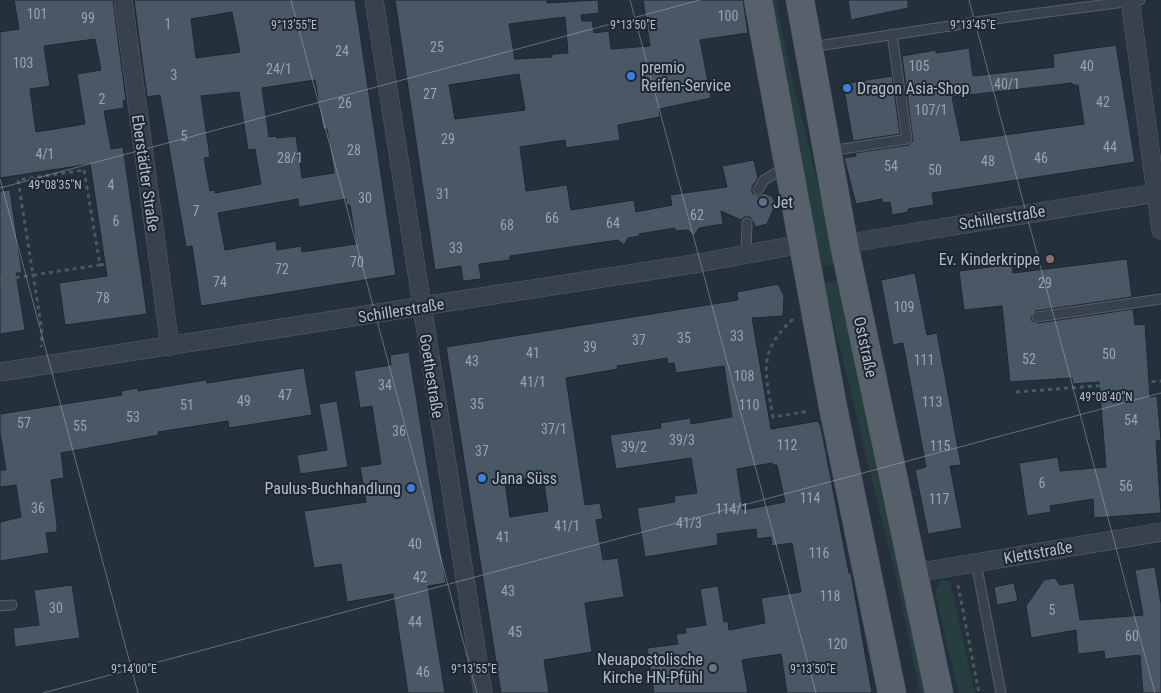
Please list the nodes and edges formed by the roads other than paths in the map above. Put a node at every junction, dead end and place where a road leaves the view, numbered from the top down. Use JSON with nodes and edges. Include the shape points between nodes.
{"nodes":[{"id":1,"x":123,"y":0,"type":"edge"},
{"id":2,"x":374,"y":0,"type":"edge"},
{"id":3,"x":758,"y":0,"type":"edge"},
{"id":4,"x":800,"y":0,"type":"edge"},
{"id":5,"x":1134,"y":1,"type":"edge"},
{"id":6,"x":892,"y":34,"type":"junction"},
{"id":7,"x":808,"y":47,"type":"junction"},
{"id":8,"x":827,"y":152,"type":"junction"},
{"id":9,"x":788,"y":165,"type":"junction"},
{"id":10,"x":758,"y":190,"type":"dead end"},
{"id":11,"x":1159,"y":192,"type":"edge"},
{"id":12,"x":747,"y":223,"type":"dead end"},
{"id":13,"x":1161,"y":230,"type":"edge"},
{"id":14,"x":802,"y":244,"type":"junction"},
{"id":15,"x":844,"y":244,"type":"junction"},
{"id":16,"x":746,"y":255,"type":"junction"},
{"id":17,"x":1161,"y":299,"type":"edge"},
{"id":18,"x":421,"y":307,"type":"junction"},
{"id":19,"x":1037,"y":317,"type":"dead end"},
{"id":20,"x":170,"y":346,"type":"junction"},
{"id":21,"x":0,"y":372,"type":"edge"},
{"id":22,"x":1161,"y":532,"type":"edge"},
{"id":23,"x":976,"y":563,"type":"junction"},
{"id":24,"x":915,"y":573,"type":"junction"},
{"id":25,"x":12,"y":605,"type":"dead end"},
{"id":26,"x":0,"y":606,"type":"edge"},
{"id":27,"x":483,"y":693,"type":"edge"},
{"id":28,"x":892,"y":693,"type":"edge"},
{"id":29,"x":939,"y":693,"type":"edge"},
{"id":30,"x":1001,"y":693,"type":"edge"}],
"edges":[{"from":1,"to":20,"type":"street","name":"Eberstädter Straße"},
{"from":2,"to":18,"type":"street","name":"Goethestraße"},
{"from":3,"to":9,"type":"main road"},
{"from":4,"to":7,"type":"main road","name":"Oststraße"},
{"from":5,"to":6,"type":"lane"},
{"from":5,"to":11,"type":"street"},
{"from":6,"to":7,"type":"lane"},
{"from":6,"to":8,"type":"lane","via":[[907,138]]},
{"from":7,"to":8,"type":"main road","name":"Oststraße"},
{"from":8,"to":15,"type":"main road","name":"Oststraße"},
{"from":9,"to":10,"type":"lane","via":[[764,180]]},
{"from":9,"to":14,"type":"main road"},
{"from":11,"to":13,"type":"street"},
{"from":11,"to":15,"type":"street","name":"Schillerstraße"},
{"from":12,"to":16,"type":"lane"},
{"from":14,"to":16,"type":"street","name":"Schillerstraße"},
{"from":14,"to":28,"type":"main road"},
{"from":15,"to":24,"type":"main road","name":"Oststraße"},
{"from":16,"to":18,"type":"street","name":"Schillerstraße"},
{"from":17,"to":19,"type":"lane"},
{"from":18,"to":20,"type":"street","name":"Schillerstraße"},
{"from":18,"to":27,"type":"street","name":"Goethestraße"},
{"from":20,"to":21,"type":"street","name":"Schillerstraße"},
{"from":22,"to":23,"type":"street","name":"Klettstraße"},
{"from":23,"to":24,"type":"street","name":"Klettstraße"},
{"from":23,"to":30,"type":"lane"},
{"from":24,"to":29,"type":"main road","name":"Oststraße"},
{"from":25,"to":26,"type":"lane"}]}
